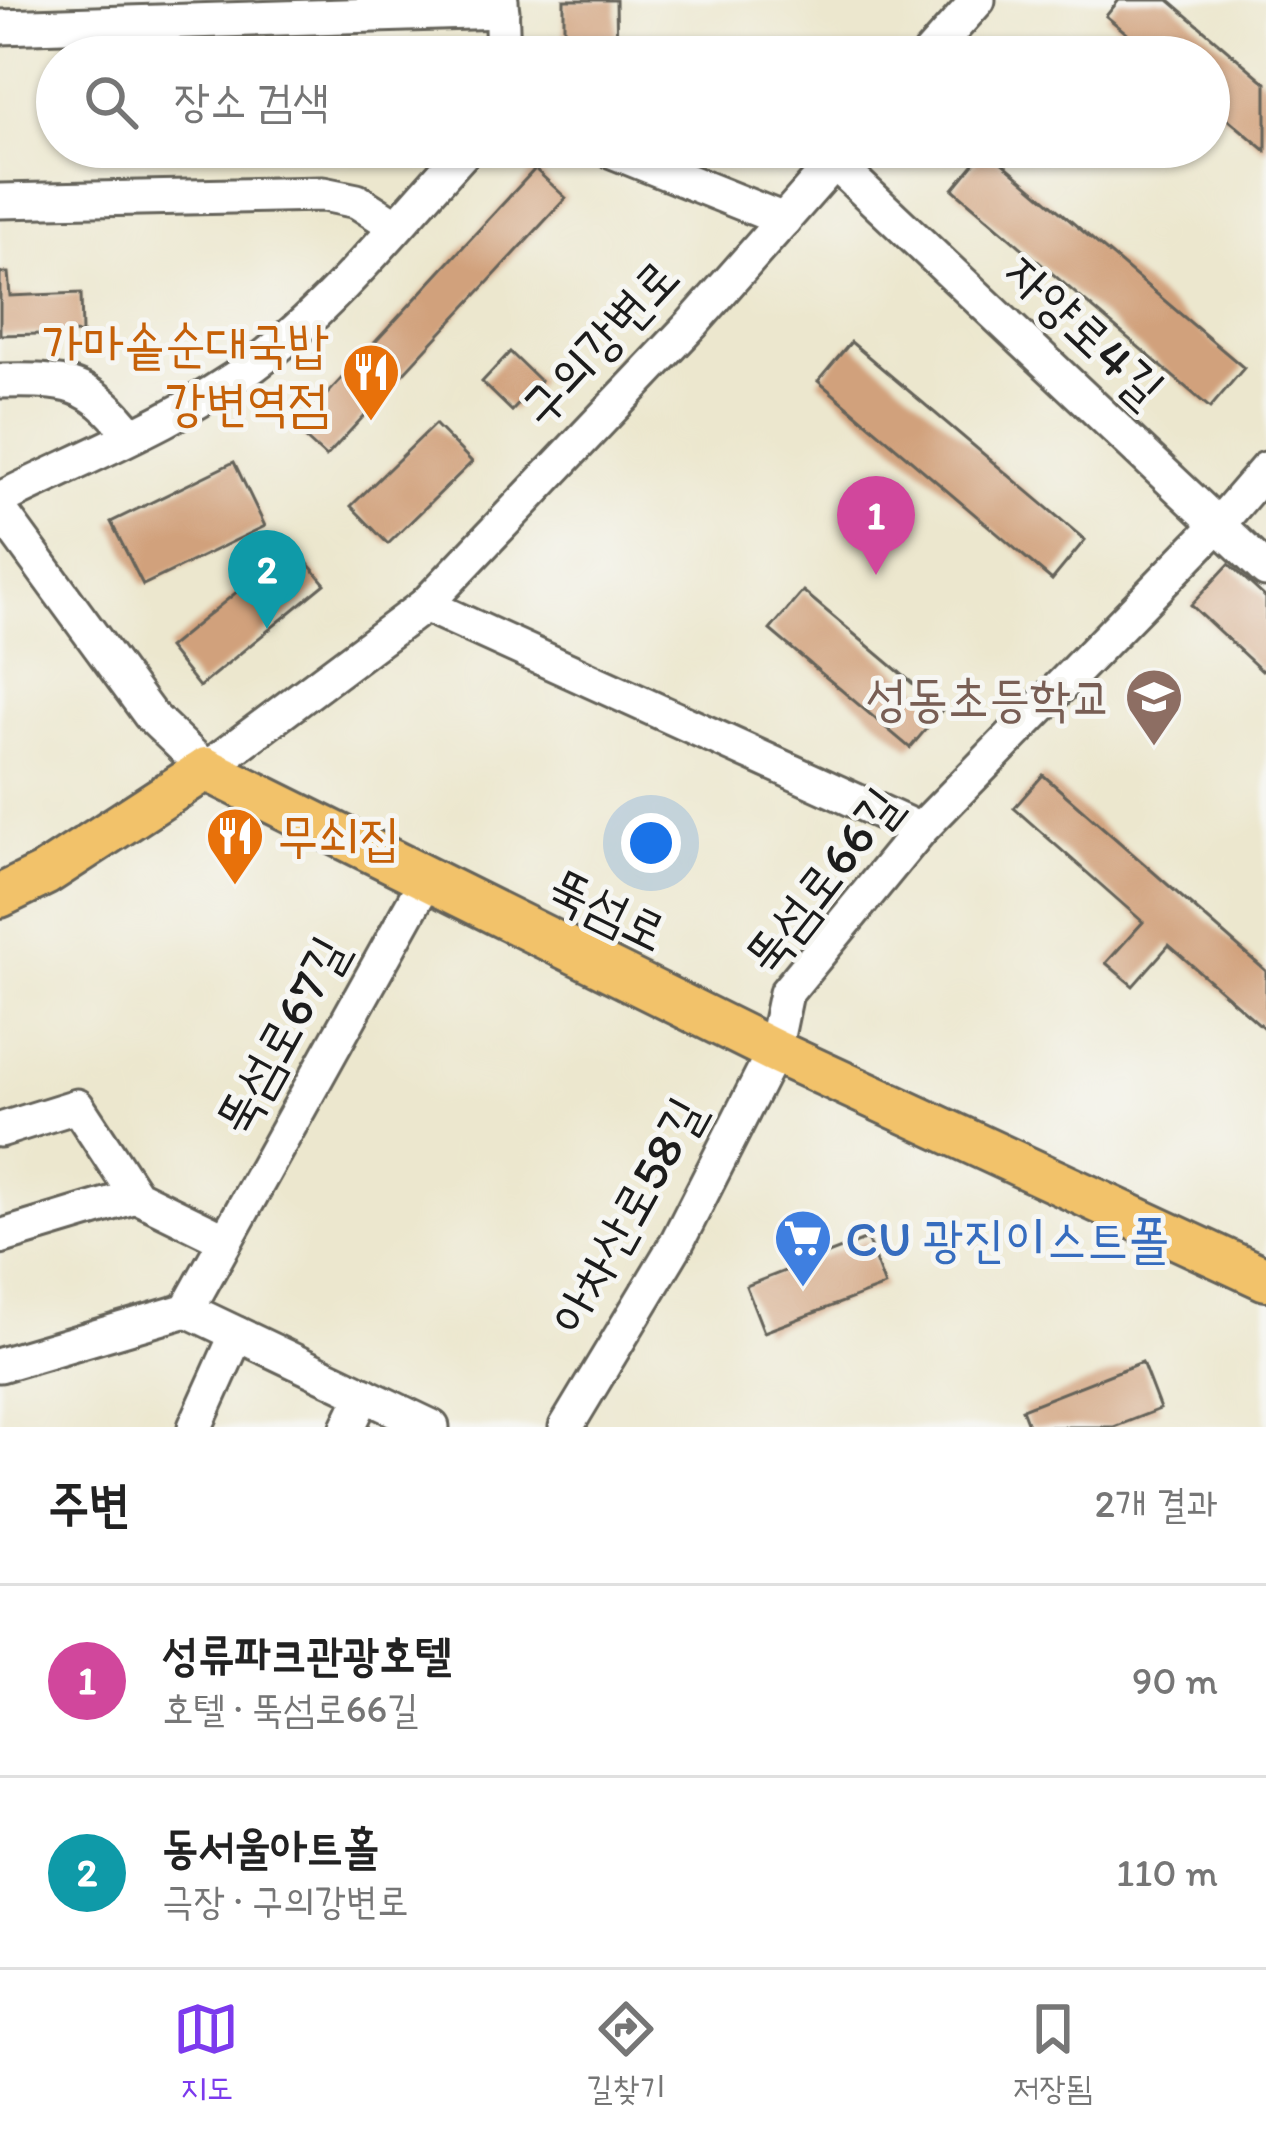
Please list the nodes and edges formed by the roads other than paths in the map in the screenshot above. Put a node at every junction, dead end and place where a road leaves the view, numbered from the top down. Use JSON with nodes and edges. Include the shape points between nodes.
{"nodes":[{"id":1,"x":978,"y":0,"type":"edge"},
{"id":2,"x":502,"y":6,"type":"edge"},
{"id":3,"x":0,"y":27,"type":"edge"},
{"id":4,"x":503,"y":36,"type":"edge"},
{"id":5,"x":946,"y":36,"type":"edge"},
{"id":6,"x":449,"y":168,"type":"edge"},
{"id":7,"x":654,"y":168,"type":"edge"},
{"id":8,"x":830,"y":168,"type":"edge"},
{"id":9,"x":854,"y":168,"type":"edge"},
{"id":10,"x":0,"y":201,"type":"edge"},
{"id":11,"x":784,"y":220,"type":"junction"},
{"id":12,"x":396,"y":226,"type":"junction"},
{"id":13,"x":0,"y":382,"type":"edge"},
{"id":14,"x":130,"y":435,"type":"junction"},
{"id":15,"x":1266,"y":469,"type":"edge"},
{"id":16,"x":0,"y":499,"type":"edge"},
{"id":17,"x":0,"y":510,"type":"edge"},
{"id":18,"x":1216,"y":526,"type":"junction"},
{"id":19,"x":1266,"y":570,"type":"edge"},
{"id":20,"x":425,"y":605,"type":"junction"},
{"id":21,"x":206,"y":769,"type":"junction"},
{"id":22,"x":920,"y":830,"type":"junction"},
{"id":23,"x":426,"y":880,"type":"junction"},
{"id":24,"x":0,"y":896,"type":"edge"},
{"id":25,"x":774,"y":1051,"type":"junction"},
{"id":26,"x":0,"y":1130,"type":"edge"},
{"id":27,"x":136,"y":1196,"type":"junction"},
{"id":28,"x":0,"y":1237,"type":"edge"},
{"id":29,"x":224,"y":1239,"type":"junction"},
{"id":30,"x":1265,"y":1275,"type":"edge"},
{"id":31,"x":188,"y":1310,"type":"junction"},
{"id":32,"x":237,"y":1334,"type":"junction"},
{"id":33,"x":0,"y":1365,"type":"edge"},
{"id":34,"x":364,"y":1394,"type":"junction"},
{"id":35,"x":195,"y":1427,"type":"edge"},
{"id":36,"x":348,"y":1427,"type":"edge"},
{"id":37,"x":433,"y":1427,"type":"edge"},
{"id":38,"x":566,"y":1427,"type":"edge"}],
"edges":[{"from":1,"to":5,"type":"street"},
{"from":2,"to":3,"type":"street"},
{"from":2,"to":4,"type":"street"},
{"from":6,"to":12,"type":"street"},
{"from":7,"to":11,"type":"street"},
{"from":8,"to":11,"type":"street","name":"구의강변로"},
{"from":9,"to":18,"type":"street","name":"자양로4길"},
{"from":10,"to":12,"type":"street","via":[[323,194],[357,201]]},
{"from":11,"to":20,"type":"street","name":"구의강변로"},
{"from":12,"to":14,"type":"street","via":[[257,362]]},
{"from":13,"to":14,"type":"street","via":[[85,388]]},
{"from":14,"to":16,"type":"street"},
{"from":15,"to":18,"type":"street","name":"뚝섬로66길"},
{"from":17,"to":21,"type":"street","name":"뚝섬로","via":[[150,715]]},
{"from":18,"to":19,"type":"street","name":"자양로4길"},
{"from":18,"to":22,"type":"street","name":"뚝섬로66길"},
{"from":20,"to":21,"type":"street","name":"구의강변로"},
{"from":20,"to":22,"type":"street"},
{"from":21,"to":23,"type":"main road","name":"뚝섬로"},
{"from":21,"to":24,"type":"main road","name":"구의강변로"},
{"from":22,"to":25,"type":"street","name":"뚝섬로66길","via":[[785,993]]},
{"from":23,"to":25,"type":"main road","name":"뚝섬로"},
{"from":23,"to":29,"type":"street","name":"뚝섬로67길"},
{"from":25,"to":30,"type":"main road","name":"뚝섬로"},
{"from":25,"to":38,"type":"street","name":"아차산로58길","via":[[675,1246]]},
{"from":26,"to":27,"type":"street","via":[[77,1106]]},
{"from":27,"to":28,"type":"street"},
{"from":27,"to":29,"type":"street"},
{"from":29,"to":31,"type":"street","name":"뚝섬로67길"},
{"from":31,"to":32,"type":"street"},
{"from":31,"to":33,"type":"street"},
{"from":32,"to":34,"type":"street"},
{"from":32,"to":35,"type":"street"},
{"from":34,"to":36,"type":"street"},
{"from":34,"to":37,"type":"street"}]}
